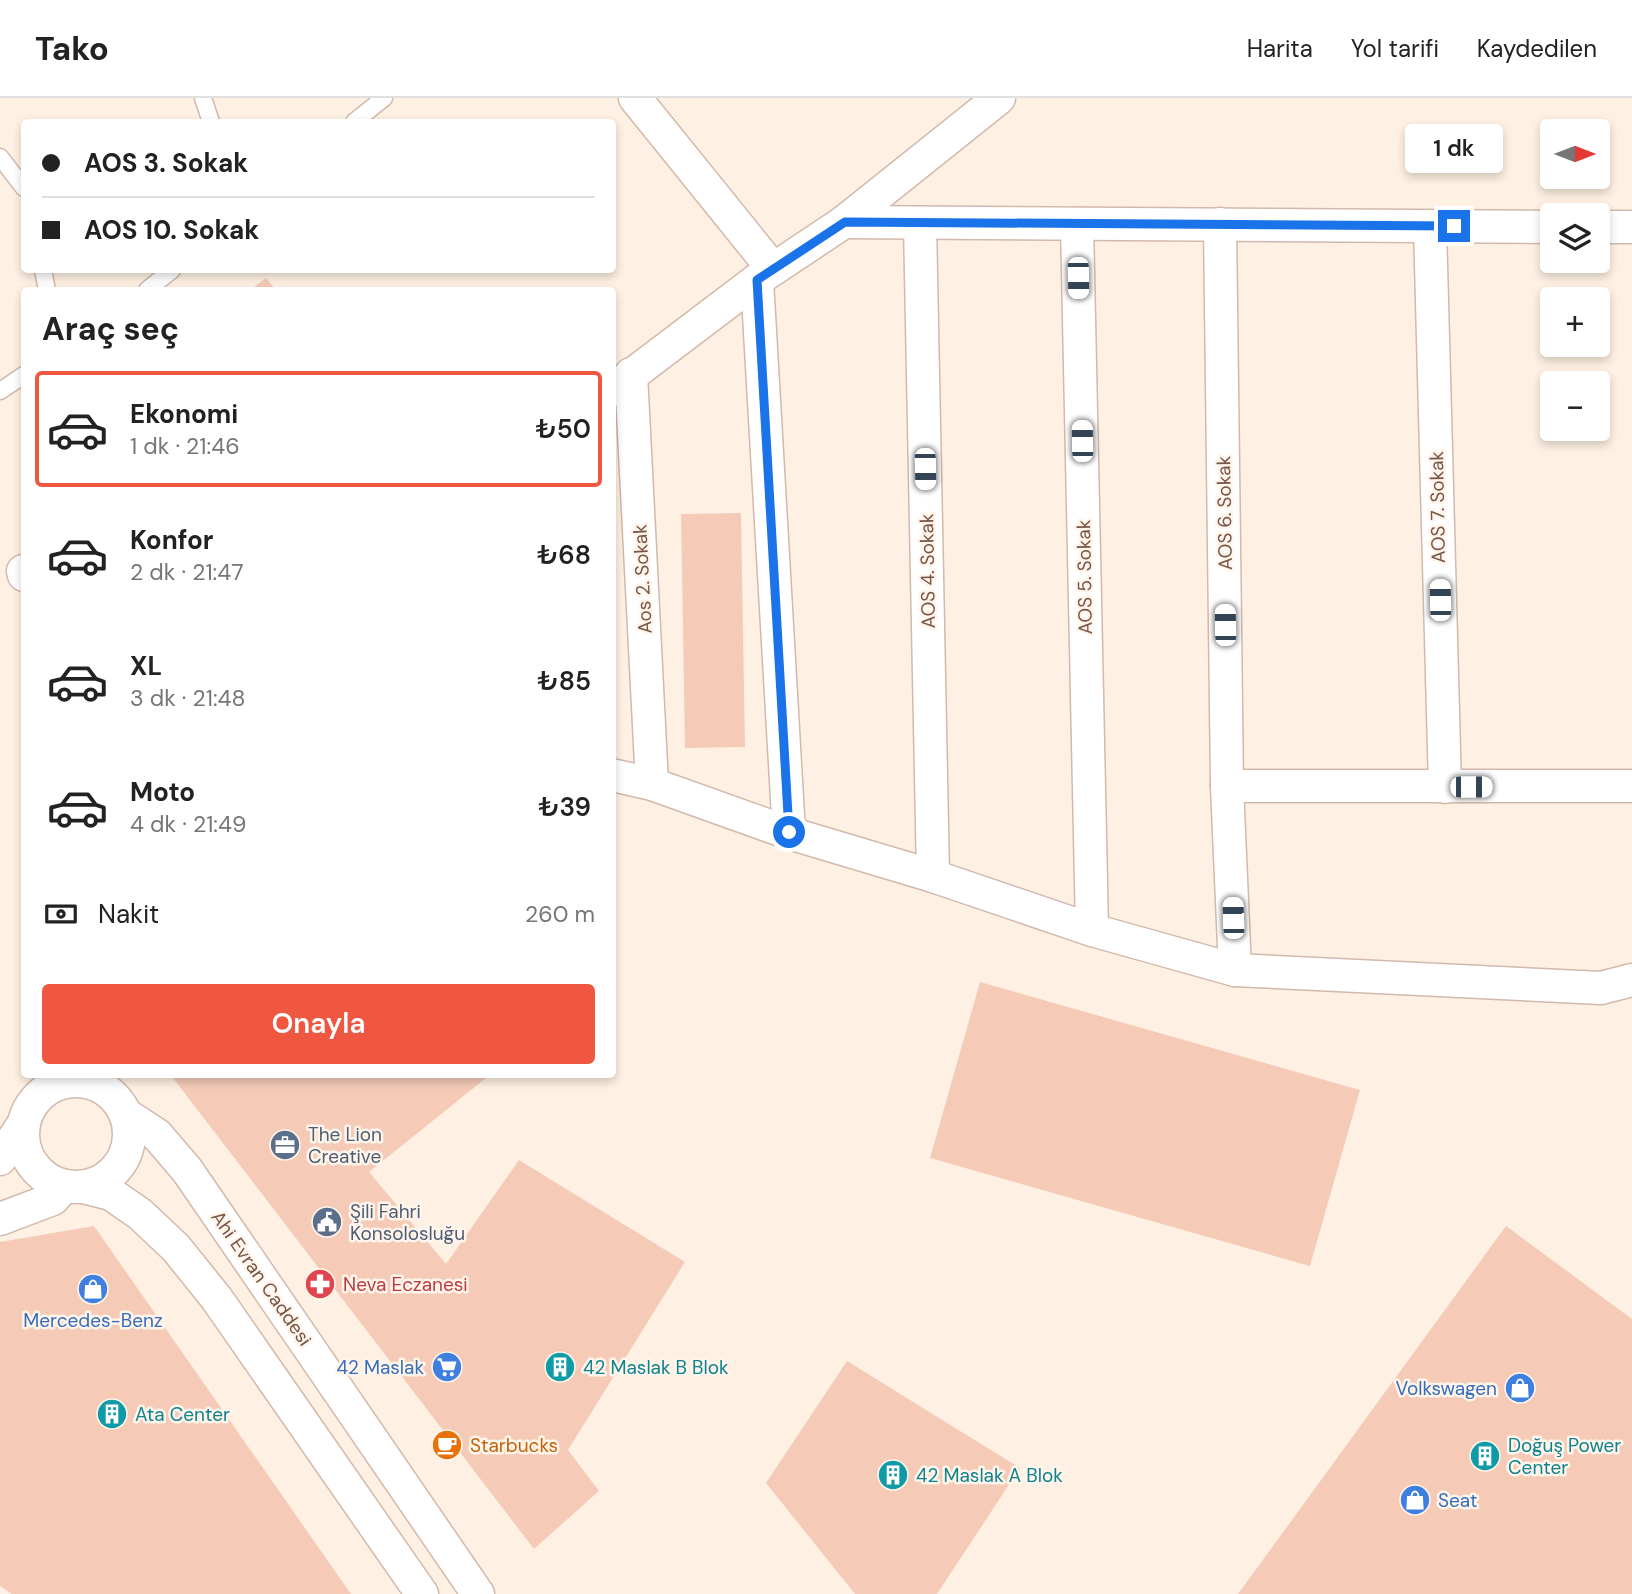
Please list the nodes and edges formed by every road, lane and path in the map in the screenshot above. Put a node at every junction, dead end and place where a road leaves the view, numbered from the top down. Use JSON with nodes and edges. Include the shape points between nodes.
{"nodes":[{"id":1,"x":203,"y":98,"type":"edge"},
{"id":2,"x":384,"y":98,"type":"edge"},
{"id":3,"x":635,"y":98,"type":"edge"},
{"id":4,"x":999,"y":98,"type":"edge"},
{"id":5,"x":210,"y":119,"type":"edge"},
{"id":6,"x":358,"y":119,"type":"edge"},
{"id":7,"x":0,"y":157,"type":"edge"},
{"id":8,"x":21,"y":184,"type":"edge"},
{"id":9,"x":845,"y":222,"type":"junction"},
{"id":10,"x":920,"y":224,"type":"junction"},
{"id":11,"x":1077,"y":224,"type":"junction"},
{"id":12,"x":1220,"y":225,"type":"junction"},
{"id":13,"x":1430,"y":226,"type":"junction"},
{"id":14,"x":1540,"y":226,"type":"edge"},
{"id":15,"x":1610,"y":226,"type":"edge"},
{"id":16,"x":1632,"y":226,"type":"edge"},
{"id":17,"x":169,"y":273,"type":"edge"},
{"id":18,"x":765,"y":275,"type":"junction"},
{"id":19,"x":151,"y":287,"type":"edge"},
{"id":20,"x":21,"y":377,"type":"edge"},
{"id":21,"x":622,"y":382,"type":"edge"},
{"id":22,"x":0,"y":391,"type":"edge"},
{"id":23,"x":616,"y":776,"type":"edge"},
{"id":24,"x":652,"y":784,"type":"junction"},
{"id":25,"x":1227,"y":786,"type":"junction"},
{"id":26,"x":1632,"y":786,"type":"edge"},
{"id":27,"x":1445,"y":787,"type":"junction"},
{"id":28,"x":789,"y":832,"type":"junction"},
{"id":29,"x":933,"y":876,"type":"junction"},
{"id":30,"x":1092,"y":930,"type":"junction"},
{"id":31,"x":1235,"y":970,"type":"junction"},
{"id":32,"x":1632,"y":980,"type":"edge"},
{"id":33,"x":35,"y":1078,"type":"edge"},
{"id":34,"x":111,"y":1078,"type":"edge"},
{"id":35,"x":123,"y":1109,"type":"junction"},
{"id":36,"x":27,"y":1115,"type":"junction"},
{"id":37,"x":0,"y":1159,"type":"edge"},
{"id":38,"x":74,"y":1186,"type":"junction"},
{"id":39,"x":0,"y":1219,"type":"edge"},
{"id":40,"x":422,"y":1594,"type":"edge"},
{"id":41,"x":478,"y":1594,"type":"edge"}],
"edges":[{"from":1,"to":5,"type":"lane"},
{"from":2,"to":6,"type":"lane"},
{"from":3,"to":18,"type":"street"},
{"from":4,"to":9,"type":"street"},
{"from":7,"to":8,"type":"lane"},
{"from":9,"to":10,"type":"street"},
{"from":9,"to":18,"type":"street"},
{"from":10,"to":11,"type":"street"},
{"from":10,"to":29,"type":"street","name":"AOS 4. Sokak"},
{"from":11,"to":12,"type":"street"},
{"from":11,"to":30,"type":"street","name":"AOS 5. Sokak"},
{"from":12,"to":13,"type":"street"},
{"from":12,"to":25,"type":"street","name":"AOS 6. Sokak"},
{"from":13,"to":14,"type":"street"},
{"from":13,"to":27,"type":"street","name":"AOS 7. Sokak"},
{"from":15,"to":16,"type":"street"},
{"from":17,"to":19,"type":"lane"},
{"from":18,"to":21,"type":"street"},
{"from":18,"to":28,"type":"street"},
{"from":20,"to":22,"type":"lane"},
{"from":21,"to":24,"type":"street","name":"Aos 2. Sokak"},
{"from":23,"to":24,"type":"street"},
{"from":24,"to":28,"type":"street"},
{"from":25,"to":27,"type":"street"},
{"from":25,"to":31,"type":"street","name":"AOS 6. Sokak"},
{"from":26,"to":27,"type":"street"},
{"from":28,"to":29,"type":"street"},
{"from":29,"to":30,"type":"street"},
{"from":30,"to":31,"type":"street"},
{"from":31,"to":32,"type":"street","via":[[1601,988]]},
{"from":33,"to":36,"type":"street"},
{"from":34,"to":35,"type":"street"},
{"from":35,"to":36,"type":"street","via":[[100,1087],[75,1081],[41,1093]]},
{"from":35,"to":38,"type":"street","via":[[129,1137],[122,1161],[112,1173]]},
{"from":35,"to":41,"type":"street","name":"Ahi Evran Caddesi","via":[[157,1135],[187,1170]]},
{"from":36,"to":37,"type":"street"},
{"from":36,"to":38,"type":"street","via":[[23,1140],[27,1156],[37,1170]]},
{"from":38,"to":39,"type":"street"},
{"from":38,"to":40,"type":"street","via":[[111,1194],[141,1214],[176,1248],[217,1299]]}]}
